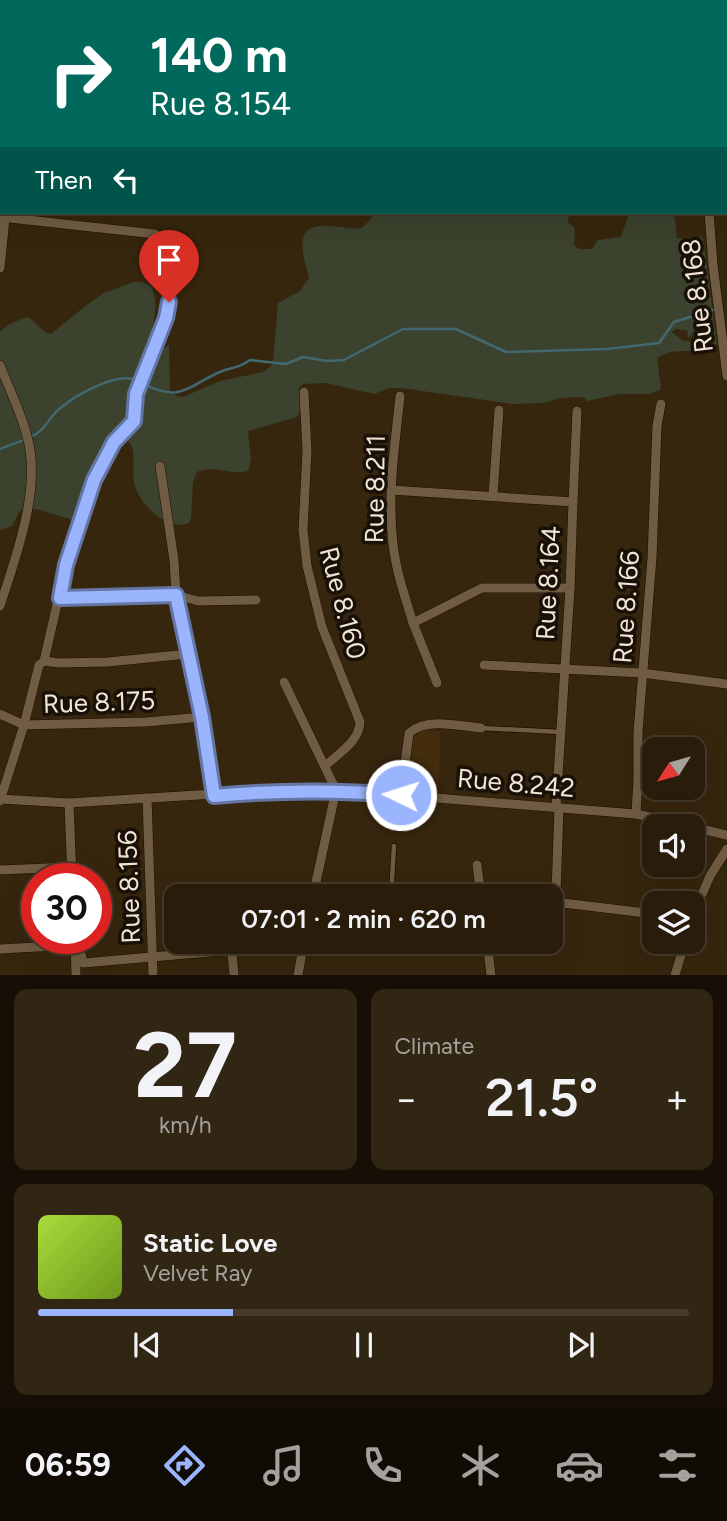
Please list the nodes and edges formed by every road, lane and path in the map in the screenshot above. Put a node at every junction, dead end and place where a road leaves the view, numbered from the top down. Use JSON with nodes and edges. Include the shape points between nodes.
{"nodes":[{"id":1,"x":709,"y":214,"type":"edge"},
{"id":2,"x":3,"y":217,"type":"edge"},
{"id":3,"x":0,"y":268,"type":"edge"},
{"id":4,"x":725,"y":348,"type":"edge"},
{"id":5,"x":0,"y":365,"type":"edge"},
{"id":6,"x":727,"y":376,"type":"edge"},
{"id":7,"x":304,"y":392,"type":"dead end"},
{"id":8,"x":400,"y":396,"type":"dead end"},
{"id":9,"x":661,"y":404,"type":"dead end"},
{"id":10,"x":499,"y":410,"type":"dead end"},
{"id":11,"x":577,"y":411,"type":"dead end"},
{"id":12,"x":160,"y":466,"type":"dead end"},
{"id":13,"x":391,"y":490,"type":"junction"},
{"id":14,"x":493,"y":495,"type":"junction"},
{"id":15,"x":573,"y":502,"type":"junction"},
{"id":16,"x":570,"y":588,"type":"junction"},
{"id":17,"x":176,"y":595,"type":"junction"},
{"id":18,"x":60,"y":598,"type":"junction"},
{"id":19,"x":256,"y":600,"type":"dead end"},
{"id":20,"x":0,"y":606,"type":"edge"},
{"id":21,"x":413,"y":623,"type":"junction"},
{"id":22,"x":188,"y":654,"type":"junction"},
{"id":23,"x":44,"y":661,"type":"junction"},
{"id":24,"x":484,"y":666,"type":"dead end"},
{"id":25,"x":565,"y":670,"type":"junction"},
{"id":26,"x":642,"y":673,"type":"junction"},
{"id":27,"x":284,"y":682,"type":"dead end"},
{"id":28,"x":436,"y":683,"type":"dead end"},
{"id":29,"x":727,"y":684,"type":"edge"},
{"id":30,"x":0,"y":714,"type":"edge"},
{"id":31,"x":202,"y":717,"type":"junction"},
{"id":32,"x":24,"y":725,"type":"junction"},
{"id":33,"x":481,"y":728,"type":"joint"},
{"id":34,"x":560,"y":732,"type":"junction"},
{"id":35,"x":325,"y":766,"type":"junction"},
{"id":36,"x":336,"y":790,"type":"junction"},
{"id":37,"x":401,"y":795,"type":"junction"},
{"id":38,"x":214,"y":796,"type":"junction"},
{"id":39,"x":147,"y":798,"type":"junction"},
{"id":40,"x":0,"y":800,"type":"edge"},
{"id":41,"x":69,"y":803,"type":"junction"},
{"id":42,"x":558,"y":808,"type":"junction"},
{"id":43,"x":636,"y":814,"type":"junction"},
{"id":44,"x":642,"y":815,"type":"edge"},
{"id":45,"x":705,"y":829,"type":"edge"},
{"id":46,"x":727,"y":835,"type":"edge"},
{"id":47,"x":394,"y":846,"type":"dead end"},
{"id":48,"x":727,"y":849,"type":"edge"},
{"id":49,"x":70,"y":863,"type":"edge"},
{"id":50,"x":477,"y":865,"type":"dead end"},
{"id":51,"x":21,"y":869,"type":"edge"},
{"id":52,"x":0,"y":870,"type":"edge"},
{"id":53,"x":316,"y":884,"type":"edge"},
{"id":54,"x":392,"y":884,"type":"edge"},
{"id":55,"x":479,"y":884,"type":"edge"},
{"id":56,"x":703,"y":891,"type":"edge"},
{"id":57,"x":642,"y":913,"type":"edge"},
{"id":58,"x":21,"y":947,"type":"edge"},
{"id":59,"x":0,"y":949,"type":"edge"},
{"id":60,"x":75,"y":954,"type":"edge"},
{"id":61,"x":81,"y":954,"type":"edge"},
{"id":62,"x":179,"y":954,"type":"edge"},
{"id":63,"x":232,"y":954,"type":"edge"},
{"id":64,"x":302,"y":954,"type":"edge"},
{"id":65,"x":488,"y":954,"type":"edge"},
{"id":66,"x":681,"y":954,"type":"edge"},
{"id":67,"x":153,"y":958,"type":"junction"},
{"id":68,"x":76,"y":975,"type":"edge"},
{"id":69,"x":153,"y":975,"type":"edge"},
{"id":70,"x":234,"y":975,"type":"edge"},
{"id":71,"x":298,"y":975,"type":"edge"},
{"id":72,"x":491,"y":975,"type":"edge"},
{"id":73,"x":675,"y":975,"type":"edge"}],
"edges":[{"from":1,"to":4,"type":"street","name":"Rue 8.168"},
{"from":2,"to":3,"type":"street"},
{"from":2,"to":18,"type":"street","via":[[155,234],[168,253],[173,286],[166,318],[139,385],[134,421],[114,442],[94,480]]},
{"from":4,"to":6,"type":"street","name":"Rue 8.168"},
{"from":5,"to":20,"type":"street","via":[[28,438],[32,472],[30,498]]},
{"from":7,"to":35,"type":"street","name":"Rue 8.160","via":[[307,566],[322,627],[360,722],[355,739]]},
{"from":8,"to":13,"type":"street","name":"Rue 8.211"},
{"from":9,"to":26,"type":"street","name":"Rue 8.166"},
{"from":10,"to":14,"type":"street"},
{"from":11,"to":15,"type":"street"},
{"from":12,"to":17,"type":"street"},
{"from":13,"to":14,"type":"street","name":"Rue 8.164"},
{"from":13,"to":21,"type":"street","name":"Rue 8.211","via":[[398,577]]},
{"from":14,"to":15,"type":"street","name":"Rue 8.164"},
{"from":15,"to":16,"type":"street","name":"Rue 8.164"},
{"from":16,"to":21,"type":"street","via":[[482,588]]},
{"from":16,"to":25,"type":"street","name":"Rue 8.164"},
{"from":17,"to":18,"type":"street"},
{"from":17,"to":19,"type":"street","via":[[198,601]]},
{"from":17,"to":22,"type":"street"},
{"from":18,"to":23,"type":"street"},
{"from":21,"to":28,"type":"street","name":"Rue 8.211"},
{"from":22,"to":23,"type":"street","via":[[108,662]]},
{"from":22,"to":31,"type":"street"},
{"from":23,"to":32,"type":"street"},
{"from":24,"to":25,"type":"street"},
{"from":25,"to":26,"type":"street"},
{"from":25,"to":34,"type":"street","name":"Rue 8.164"},
{"from":26,"to":29,"type":"street"},
{"from":26,"to":43,"type":"street","name":"Rue 8.166"},
{"from":27,"to":35,"type":"street"},
{"from":30,"to":32,"type":"street","name":"Rue 8.175"},
{"from":31,"to":32,"type":"street","name":"Rue 8.175"},
{"from":31,"to":38,"type":"street"},
{"from":32,"to":40,"type":"street"},
{"from":33,"to":34,"type":"lane"},
{"from":33,"to":37,"type":"street","via":[[416,727],[409,733]]},
{"from":34,"to":42,"type":"street","name":"Rue 8.164"},
{"from":35,"to":36,"type":"street"},
{"from":36,"to":37,"type":"street","name":"Rue 8.242"},
{"from":36,"to":38,"type":"street","name":"Rue 8.242"},
{"from":36,"to":53,"type":"street"},
{"from":37,"to":42,"type":"street","name":"Rue 8.242"},
{"from":38,"to":39,"type":"street","name":"Rue 8.242"},
{"from":39,"to":41,"type":"street","name":"Rue 8.242"},
{"from":39,"to":67,"type":"street","name":"Rue 8.156"},
{"from":40,"to":41,"type":"street","name":"Rue 8.242"},
{"from":41,"to":49,"type":"street"},
{"from":42,"to":43,"type":"street","name":"Rue 8.242"},
{"from":42,"to":57,"type":"street","name":"Rue 8.164","via":[[558,899]]},
{"from":43,"to":44,"type":"street","name":"Rue 8.242"},
{"from":45,"to":46,"type":"street","name":"Rue 8.242"},
{"from":47,"to":54,"type":"lane"},
{"from":48,"to":56,"type":"street"},
{"from":50,"to":55,"type":"street"},
{"from":51,"to":52,"type":"street"},
{"from":58,"to":59,"type":"street"},
{"from":60,"to":68,"type":"street"},
{"from":61,"to":67,"type":"street","via":[[83,964]]},
{"from":62,"to":67,"type":"street"},
{"from":63,"to":70,"type":"street"},
{"from":64,"to":71,"type":"street"},
{"from":65,"to":72,"type":"street"},
{"from":66,"to":73,"type":"street"},
{"from":67,"to":69,"type":"street","name":"Rue 8.156"}]}
